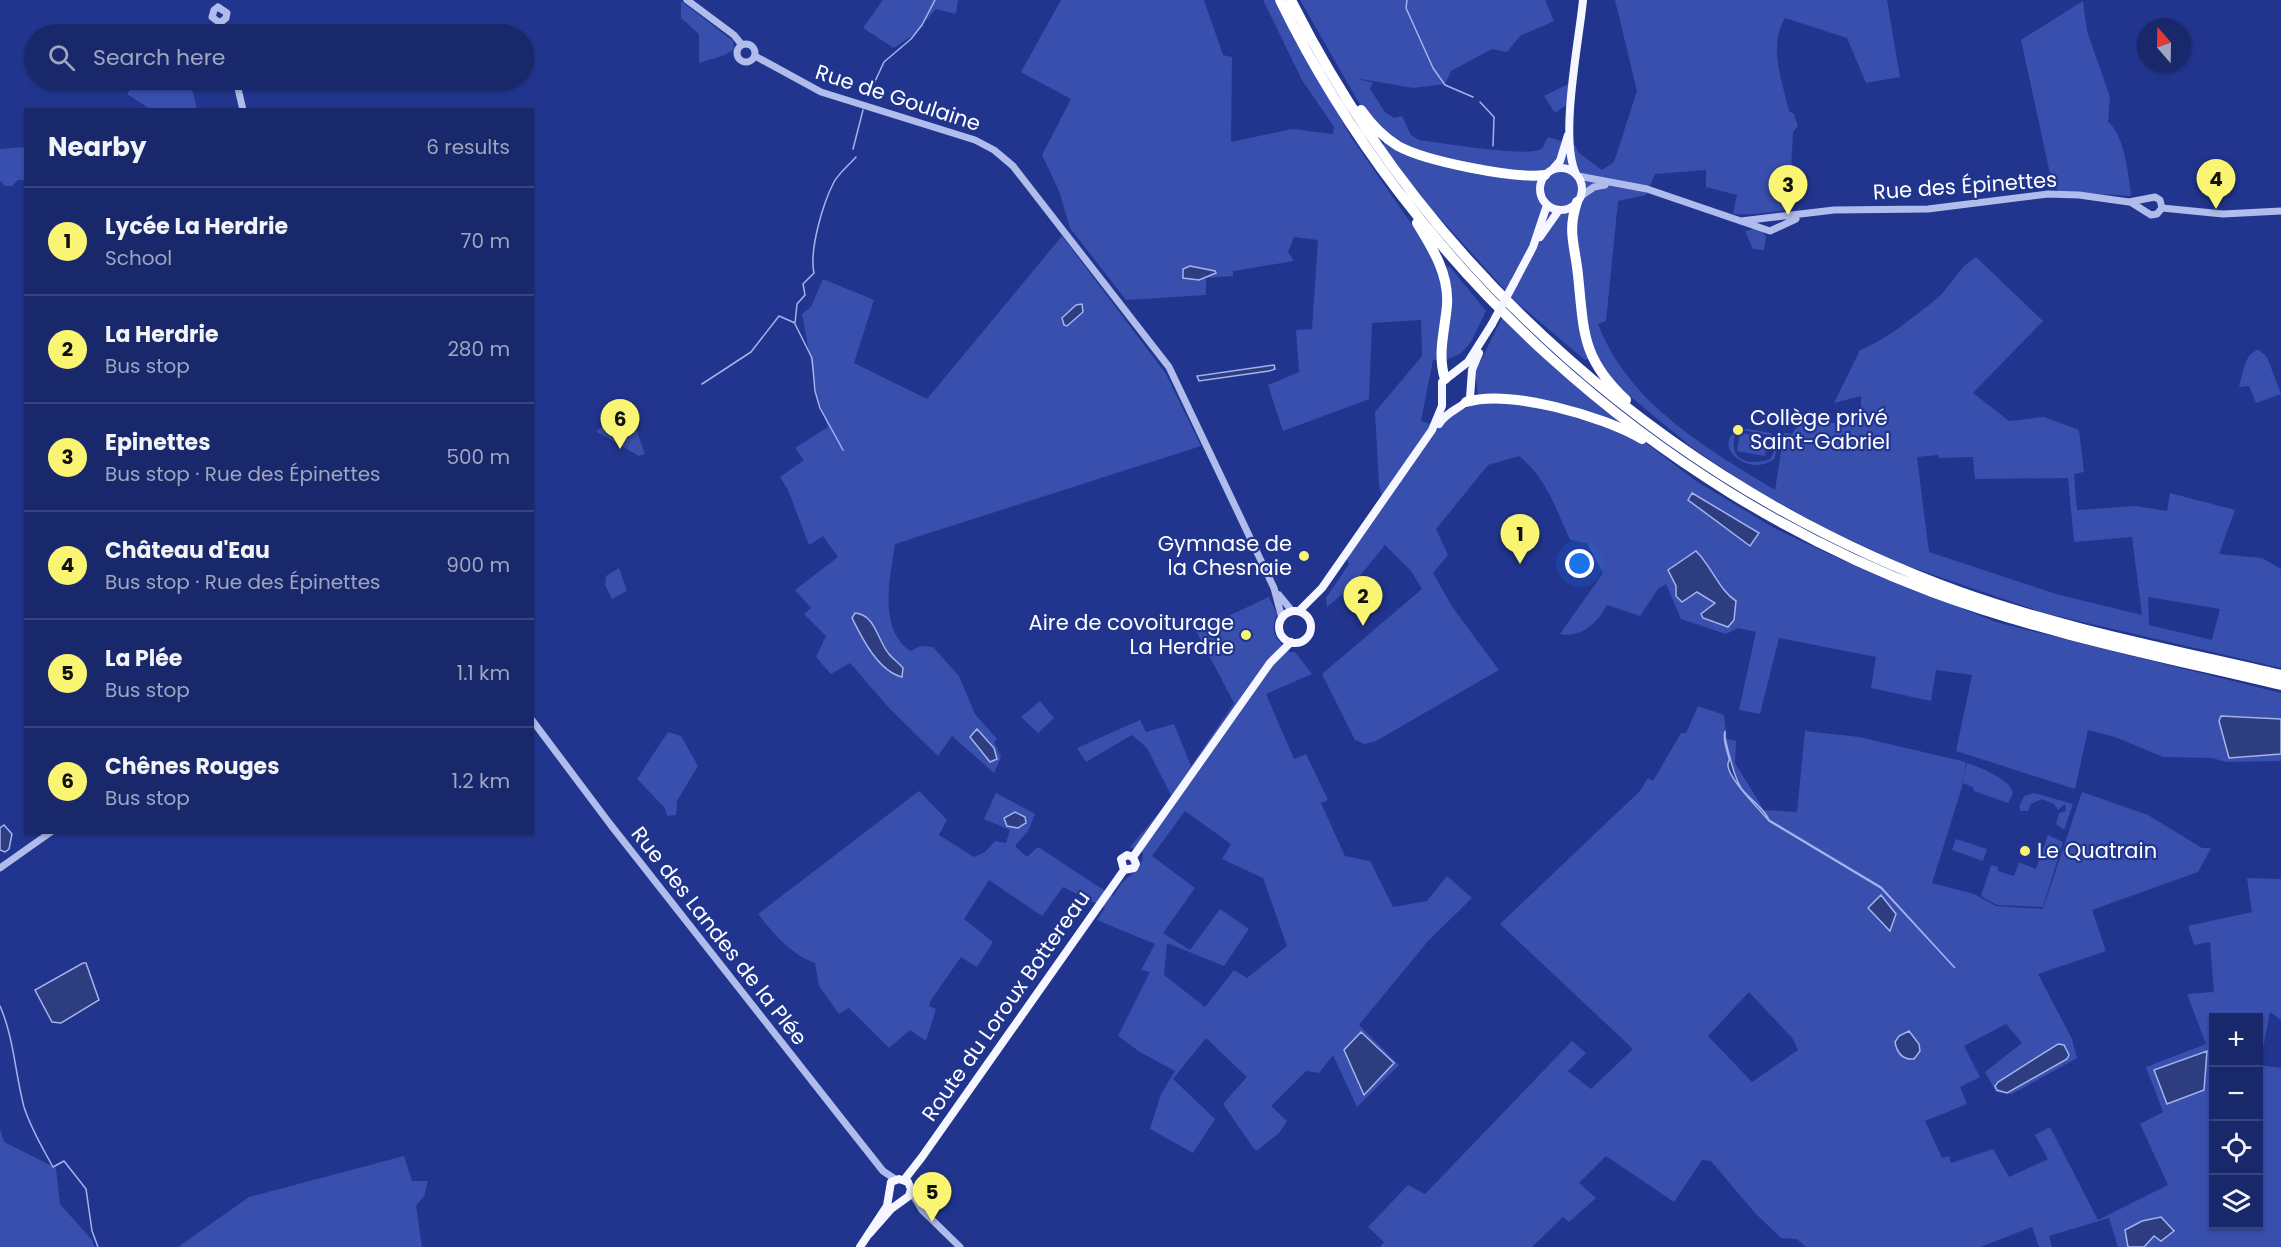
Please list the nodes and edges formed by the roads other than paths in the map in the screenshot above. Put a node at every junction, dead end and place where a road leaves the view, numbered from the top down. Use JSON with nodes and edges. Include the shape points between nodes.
{"nodes":[{"id":1,"x":687,"y":0,"type":"edge"},
{"id":2,"x":1280,"y":0,"type":"edge"},
{"id":3,"x":1291,"y":0,"type":"edge"},
{"id":4,"x":1583,"y":0,"type":"edge"},
{"id":5,"x":217,"y":4,"type":"edge"},
{"id":6,"x":220,"y":24,"type":"edge"},
{"id":7,"x":742,"y":45,"type":"junction"},
{"id":8,"x":755,"y":56,"type":"junction"},
{"id":9,"x":1322,"y":58,"type":"junction"},
{"id":10,"x":238,"y":90,"type":"edge"},
{"id":11,"x":243,"y":108,"type":"edge"},
{"id":12,"x":1569,"y":132,"type":"junction"},
{"id":13,"x":1549,"y":172,"type":"junction"},
{"id":14,"x":1577,"y":175,"type":"junction"},
{"id":15,"x":1610,"y":184,"type":"junction"},
{"id":16,"x":1579,"y":199,"type":"junction"},
{"id":17,"x":1406,"y":202,"type":"junction"},
{"id":18,"x":1547,"y":205,"type":"junction"},
{"id":19,"x":2144,"y":205,"type":"junction"},
{"id":20,"x":2162,"y":208,"type":"junction"},
{"id":21,"x":1559,"y":210,"type":"junction"},
{"id":22,"x":2281,"y":211,"type":"edge"},
{"id":23,"x":1766,"y":218,"type":"junction"},
{"id":24,"x":1741,"y":221,"type":"junction"},
{"id":25,"x":1778,"y":221,"type":"junction"},
{"id":26,"x":1766,"y":228,"type":"junction"},
{"id":27,"x":1533,"y":247,"type":"junction"},
{"id":28,"x":1486,"y":335,"type":"junction"},
{"id":29,"x":1449,"y":377,"type":"junction"},
{"id":30,"x":1470,"y":382,"type":"junction"},
{"id":31,"x":1443,"y":399,"type":"junction"},
{"id":32,"x":1466,"y":402,"type":"junction"},
{"id":33,"x":1455,"y":406,"type":"junction"},
{"id":34,"x":1653,"y":428,"type":"junction"},
{"id":35,"x":1432,"y":430,"type":"junction"},
{"id":36,"x":1685,"y":463,"type":"junction"},
{"id":37,"x":1274,"y":588,"type":"junction"},
{"id":38,"x":1322,"y":588,"type":"junction"},
{"id":39,"x":1295,"y":611,"type":"junction"},
{"id":40,"x":1282,"y":618,"type":"junction"},
{"id":41,"x":1309,"y":619,"type":"junction"},
{"id":42,"x":1281,"y":634,"type":"junction"},
{"id":43,"x":1291,"y":642,"type":"junction"},
{"id":44,"x":1270,"y":663,"type":"junction"},
{"id":45,"x":2281,"y":675,"type":"edge"},
{"id":46,"x":2281,"y":685,"type":"edge"},
{"id":47,"x":534,"y":723,"type":"edge"},
{"id":48,"x":48,"y":834,"type":"edge"},
{"id":49,"x":0,"y":868,"type":"edge"},
{"id":50,"x":899,"y":1182,"type":"junction"},
{"id":51,"x":911,"y":1192,"type":"junction"},
{"id":52,"x":890,"y":1197,"type":"junction"},
{"id":53,"x":902,"y":1202,"type":"junction"},
{"id":54,"x":922,"y":1210,"type":"junction"},
{"id":55,"x":869,"y":1234,"type":"junction"},
{"id":56,"x":860,"y":1247,"type":"edge"},
{"id":57,"x":960,"y":1247,"type":"edge"}],
"edges":[{"from":1,"to":7,"type":"street"},
{"from":2,"to":17,"type":"highway","via":[[1341,109]]},
{"from":3,"to":9,"type":"highway"},
{"from":4,"to":12,"type":"main road"},
{"from":5,"to":6,"type":"street","via":[[227,14]]},
{"from":7,"to":8,"type":"street","via":[[752,46]]},
{"from":7,"to":8,"type":"street","via":[[737,51],[740,61],[750,62]]},
{"from":8,"to":37,"type":"street","name":"Rue de Goulaine","via":[[821,92],[969,137],[987,145],[1016,169],[1170,367]]},
{"from":9,"to":13,"type":"highway","via":[[1330,63],[1368,120],[1398,145],[1423,156],[1519,175]]},
{"from":9,"to":34,"type":"highway","via":[[1390,165],[1465,257],[1526,321]]},
{"from":10,"to":11,"type":"street"},
{"from":12,"to":13,"type":"main road","via":[[1560,161]]},
{"from":12,"to":14,"type":"main road","via":[[1570,159]]},
{"from":13,"to":14,"type":"main road","via":[[1565,168]]},
{"from":13,"to":18,"type":"main road","via":[[1540,190]]},
{"from":14,"to":15,"type":"street"},
{"from":14,"to":16,"type":"main road","via":[[1582,187]]},
{"from":15,"to":16,"type":"street","via":[[1594,187]]},
{"from":15,"to":24,"type":"street","via":[[1647,189]]},
{"from":16,"to":21,"type":"main road","via":[[1568,209]]},
{"from":16,"to":34,"type":"highway","via":[[1570,228],[1586,342],[1606,378],[1650,420]]},
{"from":17,"to":29,"type":"highway","via":[[1438,259],[1445,281],[1447,303],[1441,346]]},
{"from":17,"to":36,"type":"highway","via":[[1475,282],[1540,347]]},
{"from":18,"to":21,"type":"main road"},
{"from":18,"to":27,"type":"main road"},
{"from":19,"to":20,"type":"street","via":[[2148,214],[2154,215]]},
{"from":19,"to":20,"type":"street","via":[[2150,196],[2156,197]]},
{"from":19,"to":25,"type":"street","name":"Rue des Épinettes","via":[[2048,194],[1928,209],[1834,210]]},
{"from":20,"to":22,"type":"street","via":[[2223,214]]},
{"from":21,"to":27,"type":"main road"},
{"from":23,"to":24,"type":"street"},
{"from":23,"to":25,"type":"street","via":[[1772,216]]},
{"from":23,"to":26,"type":"street"},
{"from":24,"to":26,"type":"street"},
{"from":25,"to":26,"type":"street","name":"Rue des Épinettes","via":[[1774,230]]},
{"from":27,"to":28,"type":"main road","bridge":true},
{"from":28,"to":29,"type":"main road","via":[[1468,362]]},
{"from":28,"to":30,"type":"main road"},
{"from":29,"to":30,"type":"main road","via":[[1463,376]]},
{"from":29,"to":31,"type":"main road","via":[[1441,387]]},
{"from":30,"to":32,"type":"main road","via":[[1472,393]]},
{"from":31,"to":33,"type":"main road"},
{"from":31,"to":35,"type":"main road"},
{"from":32,"to":33,"type":"main road"},
{"from":32,"to":36,"type":"highway","via":[[1492,398],[1584,414],[1624,429],[1676,462]]},
{"from":33,"to":35,"type":"main road"},
{"from":34,"to":45,"type":"highway","via":[[1782,511],[1856,549],[1938,584],[2052,620]]},
{"from":35,"to":38,"type":"main road"},
{"from":36,"to":46,"type":"highway","via":[[1824,544],[1929,591],[2061,633]]},
{"from":37,"to":39,"type":"street"},
{"from":37,"to":40,"type":"street"},
{"from":38,"to":39,"type":"main road"},
{"from":38,"to":41,"type":"main road"},
{"from":39,"to":40,"type":"main road"},
{"from":39,"to":41,"type":"main road"},
{"from":40,"to":42,"type":"main road"},
{"from":41,"to":43,"type":"main road","via":[[1309,636]]},
{"from":42,"to":43,"type":"main road"},
{"from":42,"to":44,"type":"main road"},
{"from":43,"to":44,"type":"main road"},
{"from":44,"to":50,"type":"main road","name":"Route du Loroux Bottereau","via":[[1133,856],[1122,857],[1120,864],[1124,870],[917,1163]]},
{"from":47,"to":50,"type":"street","name":"Rue des Landes de la Plée","via":[[883,1170]]},
{"from":48,"to":49,"type":"street"},
{"from":50,"to":51,"type":"main road"},
{"from":50,"to":52,"type":"main road"},
{"from":51,"to":53,"type":"main road"},
{"from":51,"to":54,"type":"street"},
{"from":52,"to":53,"type":"main road"},
{"from":52,"to":55,"type":"main road"},
{"from":53,"to":54,"type":"street"},
{"from":53,"to":55,"type":"main road"},
{"from":54,"to":57,"type":"street"},
{"from":55,"to":56,"type":"main road"}]}
